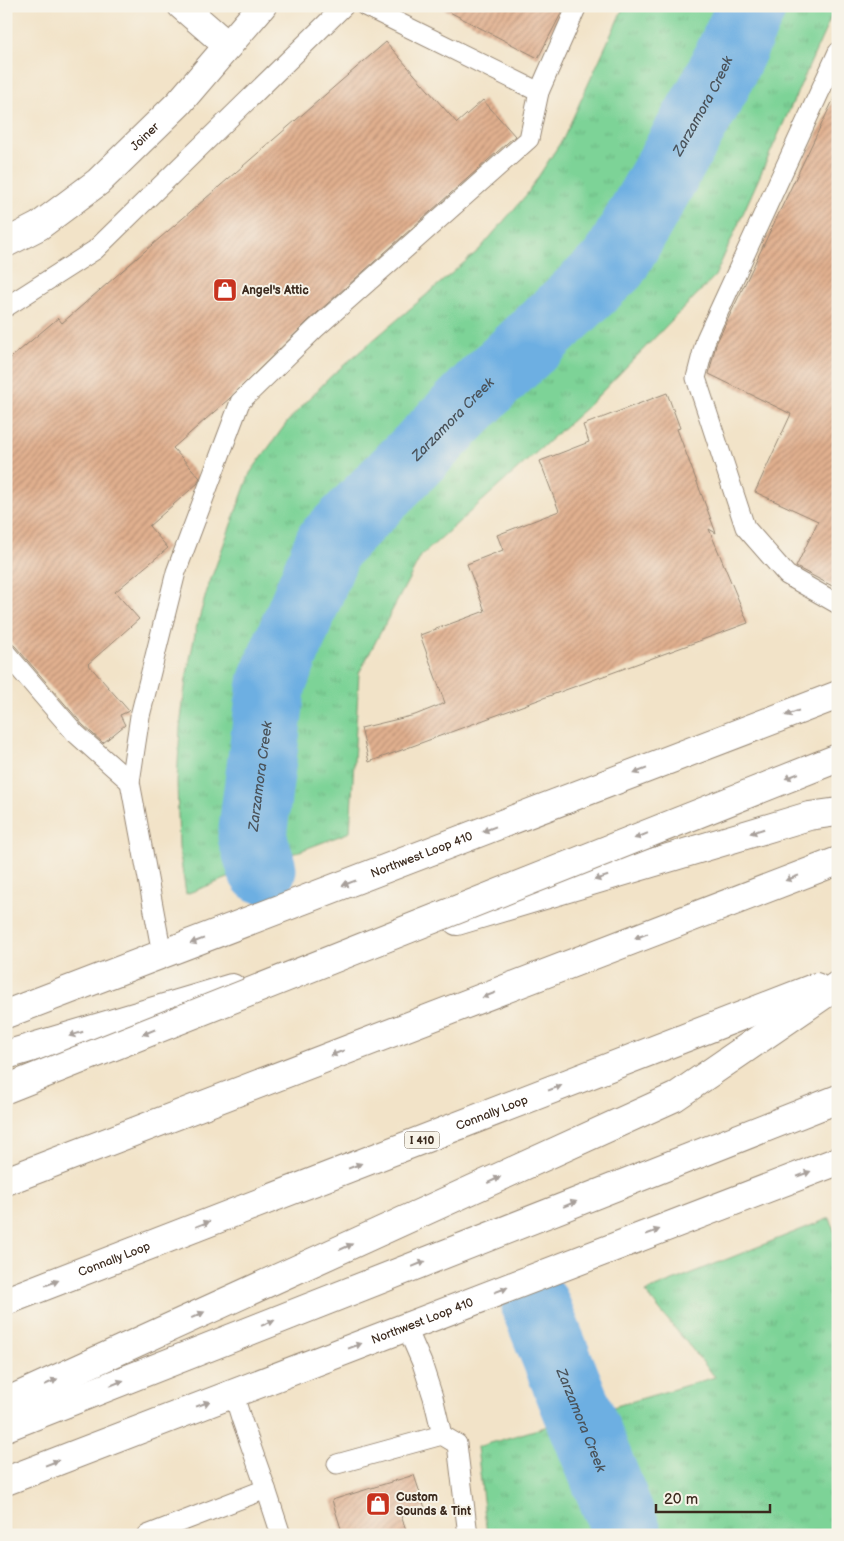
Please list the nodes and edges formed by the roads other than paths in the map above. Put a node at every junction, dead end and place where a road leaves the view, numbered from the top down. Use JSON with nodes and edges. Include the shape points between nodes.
{"nodes":[{"id":1,"x":182,"y":6,"type":"edge"},
{"id":2,"x":262,"y":6,"type":"edge"},
{"id":3,"x":344,"y":6,"type":"edge"},
{"id":4,"x":365,"y":6,"type":"edge"},
{"id":5,"x":577,"y":6,"type":"edge"},
{"id":6,"x":228,"y":46,"type":"junction"},
{"id":7,"x":838,"y":52,"type":"edge"},
{"id":8,"x":539,"y":92,"type":"junction"},
{"id":9,"x":6,"y":244,"type":"edge"},
{"id":10,"x":6,"y":307,"type":"edge"},
{"id":11,"x":838,"y":604,"type":"edge"},
{"id":12,"x":6,"y":653,"type":"edge"},
{"id":13,"x":838,"y":696,"type":"edge"},
{"id":14,"x":838,"y":758,"type":"edge"},
{"id":15,"x":130,"y":782,"type":"junction"},
{"id":16,"x":838,"y":812,"type":"edge"},
{"id":17,"x":838,"y":860,"type":"edge"},
{"id":18,"x":162,"y":954,"type":"junction"},
{"id":19,"x":838,"y":979,"type":"edge"},
{"id":20,"x":838,"y":985,"type":"edge"},
{"id":21,"x":6,"y":1014,"type":"edge"},
{"id":22,"x":6,"y":1055,"type":"edge"},
{"id":23,"x":6,"y":1089,"type":"edge"},
{"id":24,"x":838,"y":1099,"type":"edge"},
{"id":25,"x":838,"y":1161,"type":"edge"},
{"id":26,"x":6,"y":1181,"type":"edge"},
{"id":27,"x":6,"y":1301,"type":"edge"},
{"id":28,"x":406,"y":1326,"type":"junction"},
{"id":29,"x":233,"y":1392,"type":"junction"},
{"id":30,"x":6,"y":1402,"type":"edge"},
{"id":31,"x":6,"y":1427,"type":"edge"},
{"id":32,"x":442,"y":1435,"type":"junction"},
{"id":33,"x":336,"y":1464,"type":"dead end"},
{"id":34,"x":6,"y":1480,"type":"edge"},
{"id":35,"x":266,"y":1489,"type":"junction"},
{"id":36,"x":147,"y":1535,"type":"edge"},
{"id":37,"x":281,"y":1535,"type":"edge"},
{"id":38,"x":468,"y":1535,"type":"edge"}],
"edges":[{"from":1,"to":6,"type":"main road"},
{"from":2,"to":6,"type":"main road","name":"Joiner"},
{"from":3,"to":10,"type":"lane","via":[[95,250]]},
{"from":4,"to":8,"type":"lane"},
{"from":5,"to":8,"type":"lane"},
{"from":6,"to":9,"type":"main road","name":"Joiner","via":[[178,103],[98,182],[39,226]]},
{"from":7,"to":11,"type":"lane","via":[[706,339],[696,378],[745,527],[787,575]]},
{"from":8,"to":15,"type":"lane","via":[[529,139],[316,329],[240,402],[176,572],[140,716]]},
{"from":12,"to":15,"type":"lane","via":[[75,733]]},
{"from":13,"to":18,"type":"main road","name":"Northwest Loop 410","one_way":true},
{"from":14,"to":23,"type":"main road","one_way":true,"bridge":true},
{"from":15,"to":18,"type":"lane"},
{"from":16,"to":22,"type":"main road","one_way":true,"via":[[809,816]]},
{"from":17,"to":26,"type":"main road","one_way":true},
{"from":18,"to":21,"type":"main road","name":"Northwest Loop 410"},
{"from":27,"to":19,"type":"main road","name":"Connally Loop","number":"I 410","one_way":true},
{"from":30,"to":20,"type":"main road","one_way":true,"via":[[675,1097]]},
{"from":31,"to":24,"type":"main road","one_way":true},
{"from":28,"to":25,"type":"main road","name":"Northwest Loop 410","one_way":true},
{"from":29,"to":28,"type":"main road","name":"Northwest Loop 410","one_way":true},
{"from":28,"to":32,"type":"lane","via":[[422,1363]]},
{"from":34,"to":29,"type":"main road","name":"Northwest Loop 410","one_way":true},
{"from":29,"to":35,"type":"lane"},
{"from":32,"to":33,"type":"lane"},
{"from":32,"to":38,"type":"lane","via":[[457,1444]]},
{"from":35,"to":36,"type":"lane"},
{"from":35,"to":37,"type":"lane"}]}
